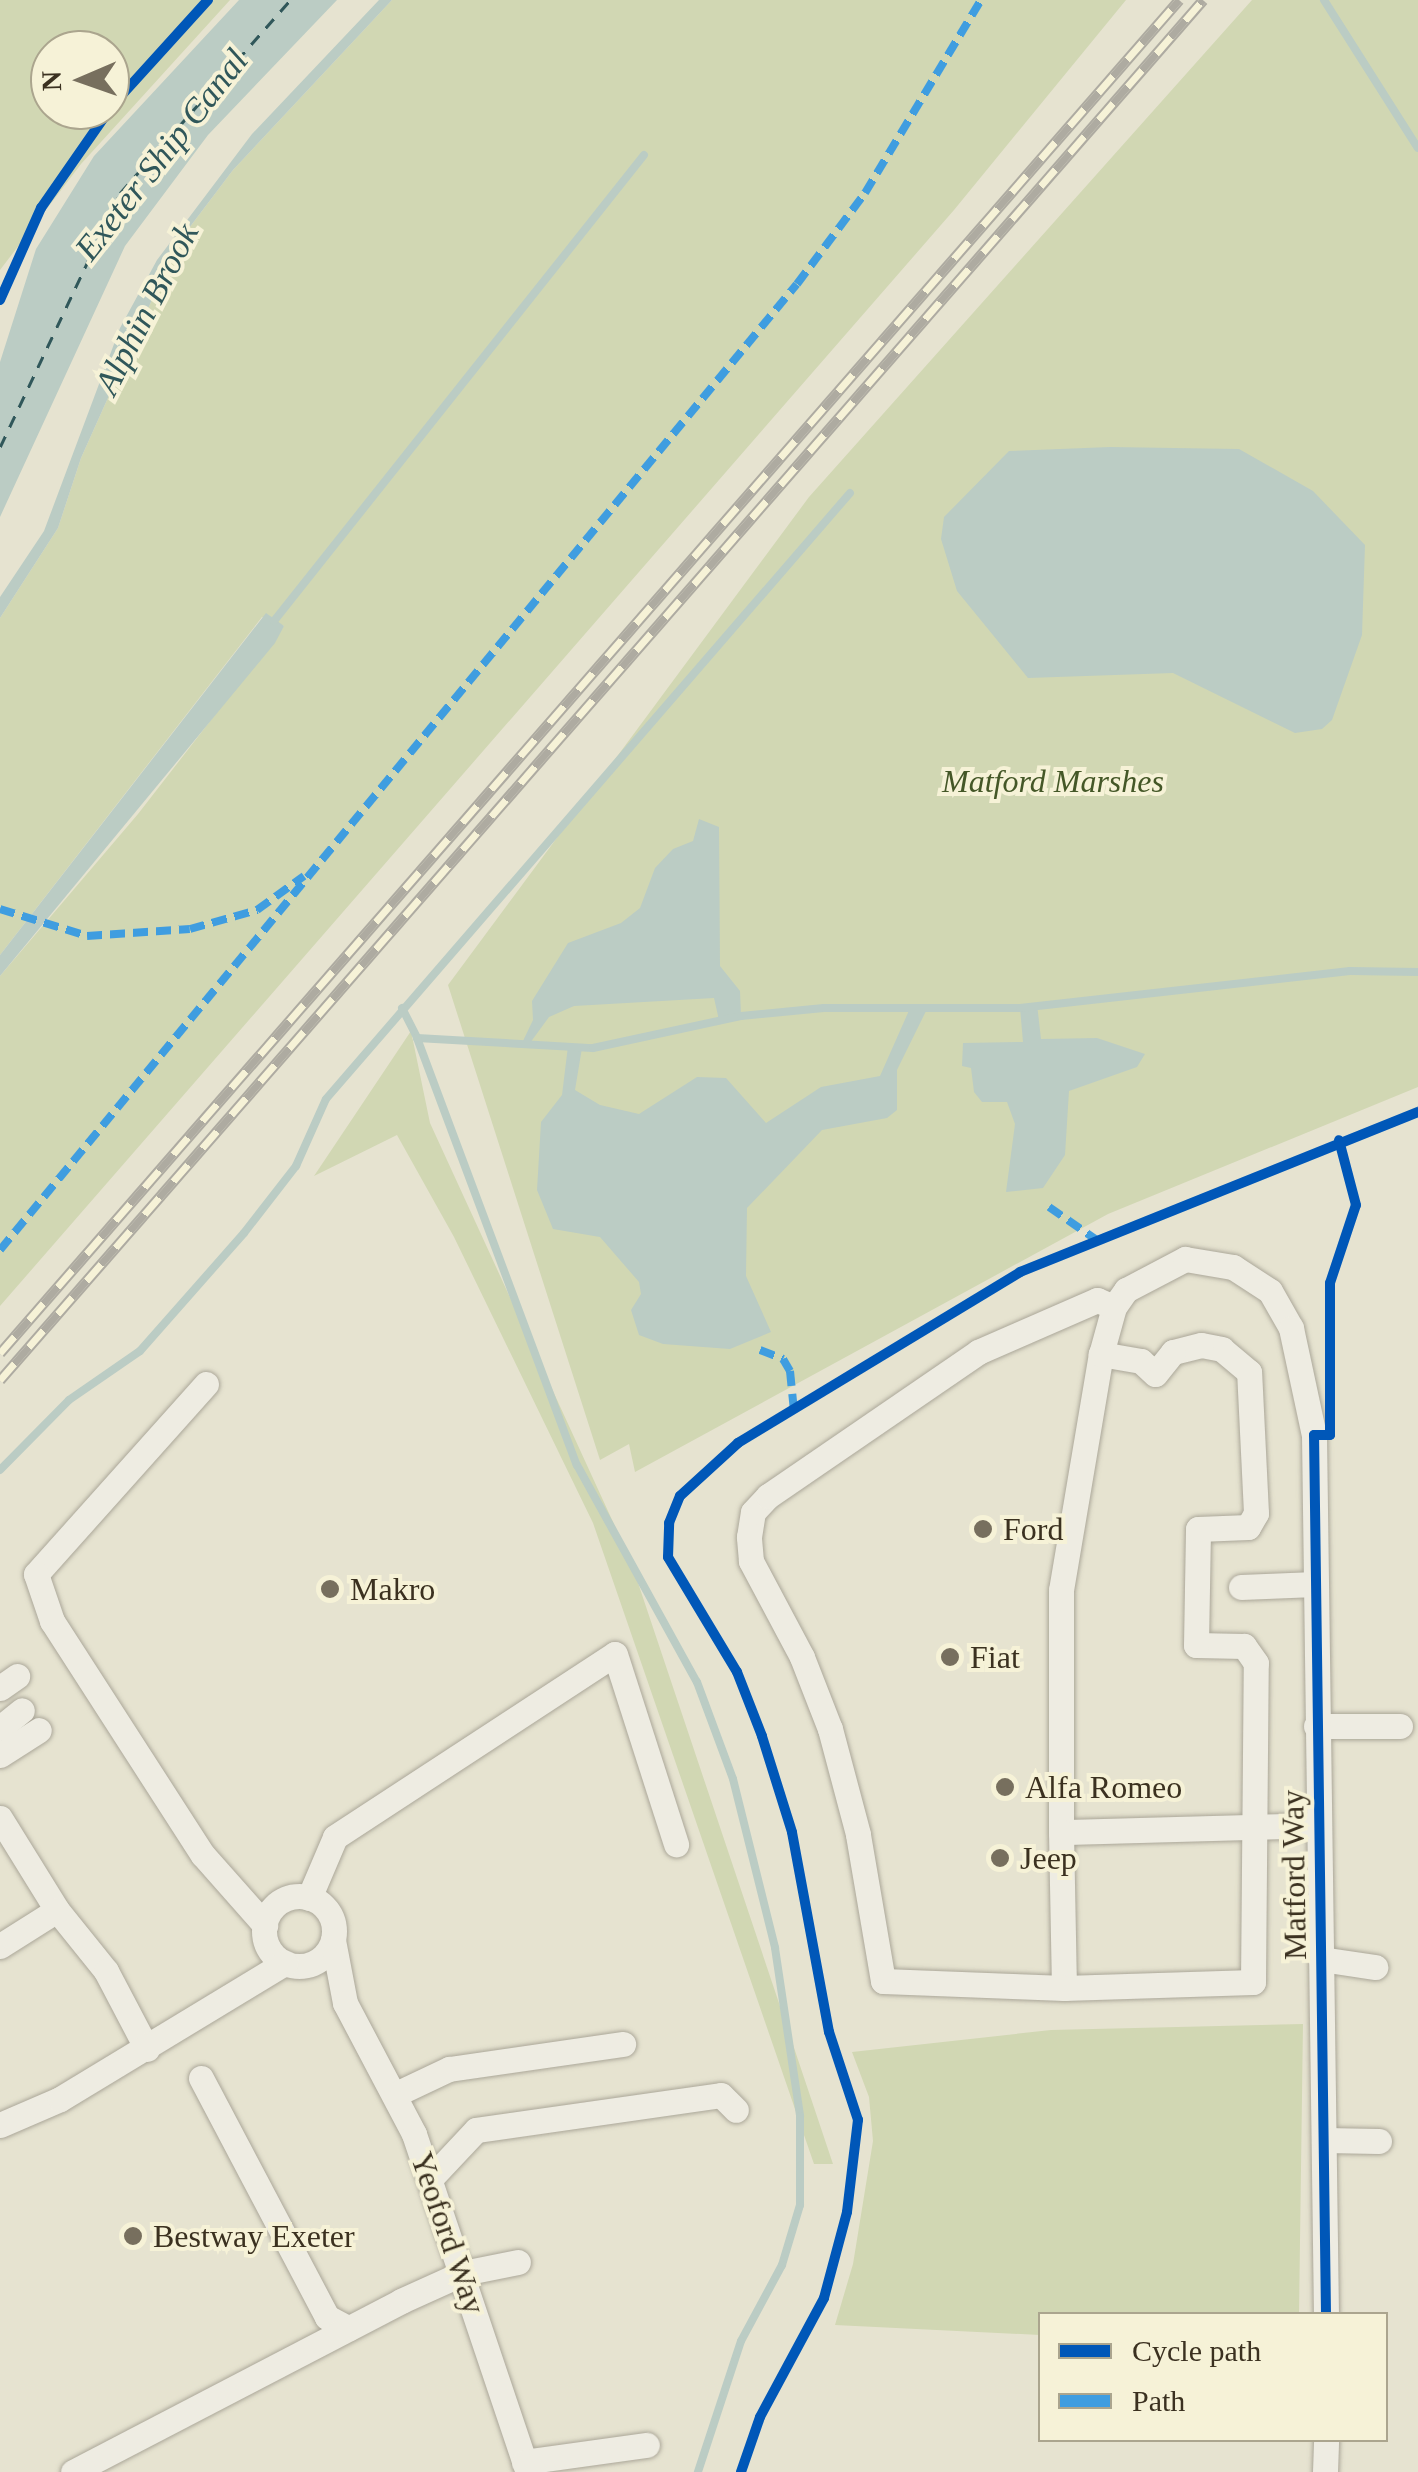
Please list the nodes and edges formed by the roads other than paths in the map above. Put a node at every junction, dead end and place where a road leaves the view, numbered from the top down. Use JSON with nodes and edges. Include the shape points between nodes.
{"nodes":[{"id":1,"x":1114,"y":1307,"type":"junction"},
{"id":2,"x":1102,"y":1354,"type":"junction"},
{"id":3,"x":206,"y":1384,"type":"dead end"},
{"id":4,"x":1315,"y":1584,"type":"junction"},
{"id":5,"x":1241,"y":1587,"type":"dead end"},
{"id":6,"x":22,"y":1710,"type":"dead end"},
{"id":7,"x":1316,"y":1726,"type":"junction"},
{"id":8,"x":1400,"y":1726,"type":"dead end"},
{"id":9,"x":0,"y":1728,"type":"edge"},
{"id":10,"x":40,"y":1730,"type":"dead end"},
{"id":11,"x":0,"y":1755,"type":"edge"},
{"id":12,"x":1318,"y":1825,"type":"junction"},
{"id":13,"x":1255,"y":1826,"type":"junction"},
{"id":14,"x":2,"y":1827,"type":"edge"},
{"id":15,"x":1061,"y":1832,"type":"junction"},
{"id":16,"x":676,"y":1844,"type":"dead end"},
{"id":17,"x":231,"y":1884,"type":"junction"},
{"id":18,"x":309,"y":1898,"type":"junction"},
{"id":19,"x":282,"y":1901,"type":"junction"},
{"id":20,"x":57,"y":1910,"type":"junction"},
{"id":21,"x":266,"y":1933,"type":"junction"},
{"id":22,"x":333,"y":1940,"type":"junction"},
{"id":23,"x":0,"y":1946,"type":"edge"},
{"id":24,"x":1321,"y":1959,"type":"junction"},
{"id":25,"x":291,"y":1964,"type":"junction"},
{"id":26,"x":1375,"y":1967,"type":"dead end"},
{"id":27,"x":246,"y":1981,"type":"junction"},
{"id":28,"x":1064,"y":1988,"type":"junction"},
{"id":29,"x":345,"y":2003,"type":"junction"},
{"id":30,"x":623,"y":2044,"type":"dead end"},
{"id":31,"x":147,"y":2049,"type":"junction"},
{"id":32,"x":200,"y":2078,"type":"dead end"},
{"id":33,"x":396,"y":2094,"type":"junction"},
{"id":34,"x":736,"y":2110,"type":"dead end"},
{"id":35,"x":0,"y":2125,"type":"edge"},
{"id":36,"x":1324,"y":2140,"type":"junction"},
{"id":37,"x":1379,"y":2141,"type":"dead end"},
{"id":38,"x":430,"y":2179,"type":"junction"},
{"id":39,"x":518,"y":2262,"type":"dead end"},
{"id":40,"x":464,"y":2273,"type":"junction"},
{"id":41,"x":1326,"y":2312,"type":"edge"},
{"id":42,"x":348,"y":2328,"type":"junction"},
{"id":43,"x":1326,"y":2442,"type":"edge"},
{"id":44,"x":647,"y":2445,"type":"dead end"},
{"id":45,"x":526,"y":2467,"type":"edge"},
{"id":46,"x":73,"y":2472,"type":"edge"},
{"id":47,"x":1325,"y":2472,"type":"edge"}],
"edges":[{"from":1,"to":2,"type":"street"},
{"from":1,"to":4,"type":"street","name":"Matford Way","via":[[1126,1290],[1185,1259],[1233,1267],[1270,1291],[1291,1328],[1314,1435]]},
{"from":1,"to":28,"type":"street","via":[[1097,1300],[978,1352],[753,1512],[751,1561],[802,1657],[830,1729],[858,1834],[883,1982]]},
{"from":2,"to":13,"type":"street","via":[[1141,1362],[1155,1374],[1173,1352],[1201,1346],[1222,1349],[1249,1372],[1256,1513],[1248,1526],[1198,1529],[1196,1645],[1252,1649]]},
{"from":2,"to":15,"type":"street","via":[[1062,1580]]},
{"from":3,"to":17,"type":"street","via":[[36,1574],[52,1621],[203,1855]]},
{"from":4,"to":5,"type":"street"},
{"from":4,"to":7,"type":"street","name":"Matford Way"},
{"from":6,"to":9,"type":"street"},
{"from":7,"to":8,"type":"street"},
{"from":7,"to":12,"type":"street","name":"Matford Way"},
{"from":10,"to":11,"type":"street"},
{"from":12,"to":13,"type":"street"},
{"from":12,"to":24,"type":"street","name":"Matford Way"},
{"from":13,"to":15,"type":"street"},
{"from":13,"to":28,"type":"street","via":[[1254,1982]]},
{"from":14,"to":20,"type":"street"},
{"from":15,"to":28,"type":"street"},
{"from":16,"to":18,"type":"street","via":[[616,1654],[336,1837]]},
{"from":17,"to":19,"type":"street"},
{"from":17,"to":21,"type":"street"},
{"from":18,"to":19,"type":"street"},
{"from":18,"to":22,"type":"street","via":[[332,1919]]},
{"from":19,"to":21,"type":"street"},
{"from":20,"to":23,"type":"street"},
{"from":20,"to":31,"type":"street","via":[[106,1971]]},
{"from":21,"to":25,"type":"street"},
{"from":21,"to":27,"type":"street"},
{"from":22,"to":25,"type":"street","via":[[320,1960]]},
{"from":22,"to":29,"type":"street"},
{"from":24,"to":26,"type":"street"},
{"from":24,"to":36,"type":"street","name":"Matford Way"},
{"from":25,"to":27,"type":"street"},
{"from":25,"to":29,"type":"street"},
{"from":27,"to":31,"type":"street"},
{"from":29,"to":33,"type":"street","name":"Yeoford Way"},
{"from":30,"to":33,"type":"street","via":[[449,2069]]},
{"from":31,"to":35,"type":"street"},
{"from":32,"to":42,"type":"street","via":[[327,2317]]},
{"from":33,"to":38,"type":"street","name":"Yeoford Way"},
{"from":34,"to":38,"type":"street","via":[[722,2095],[476,2130]]},
{"from":36,"to":37,"type":"street"},
{"from":36,"to":41,"type":"street","name":"Matford Way"},
{"from":38,"to":40,"type":"street","name":"Yeoford Way"},
{"from":39,"to":40,"type":"street"},
{"from":40,"to":42,"type":"street"},
{"from":40,"to":45,"type":"street","name":"Yeoford Way"},
{"from":42,"to":46,"type":"street"},
{"from":43,"to":47,"type":"street"},
{"from":44,"to":45,"type":"street"}]}
